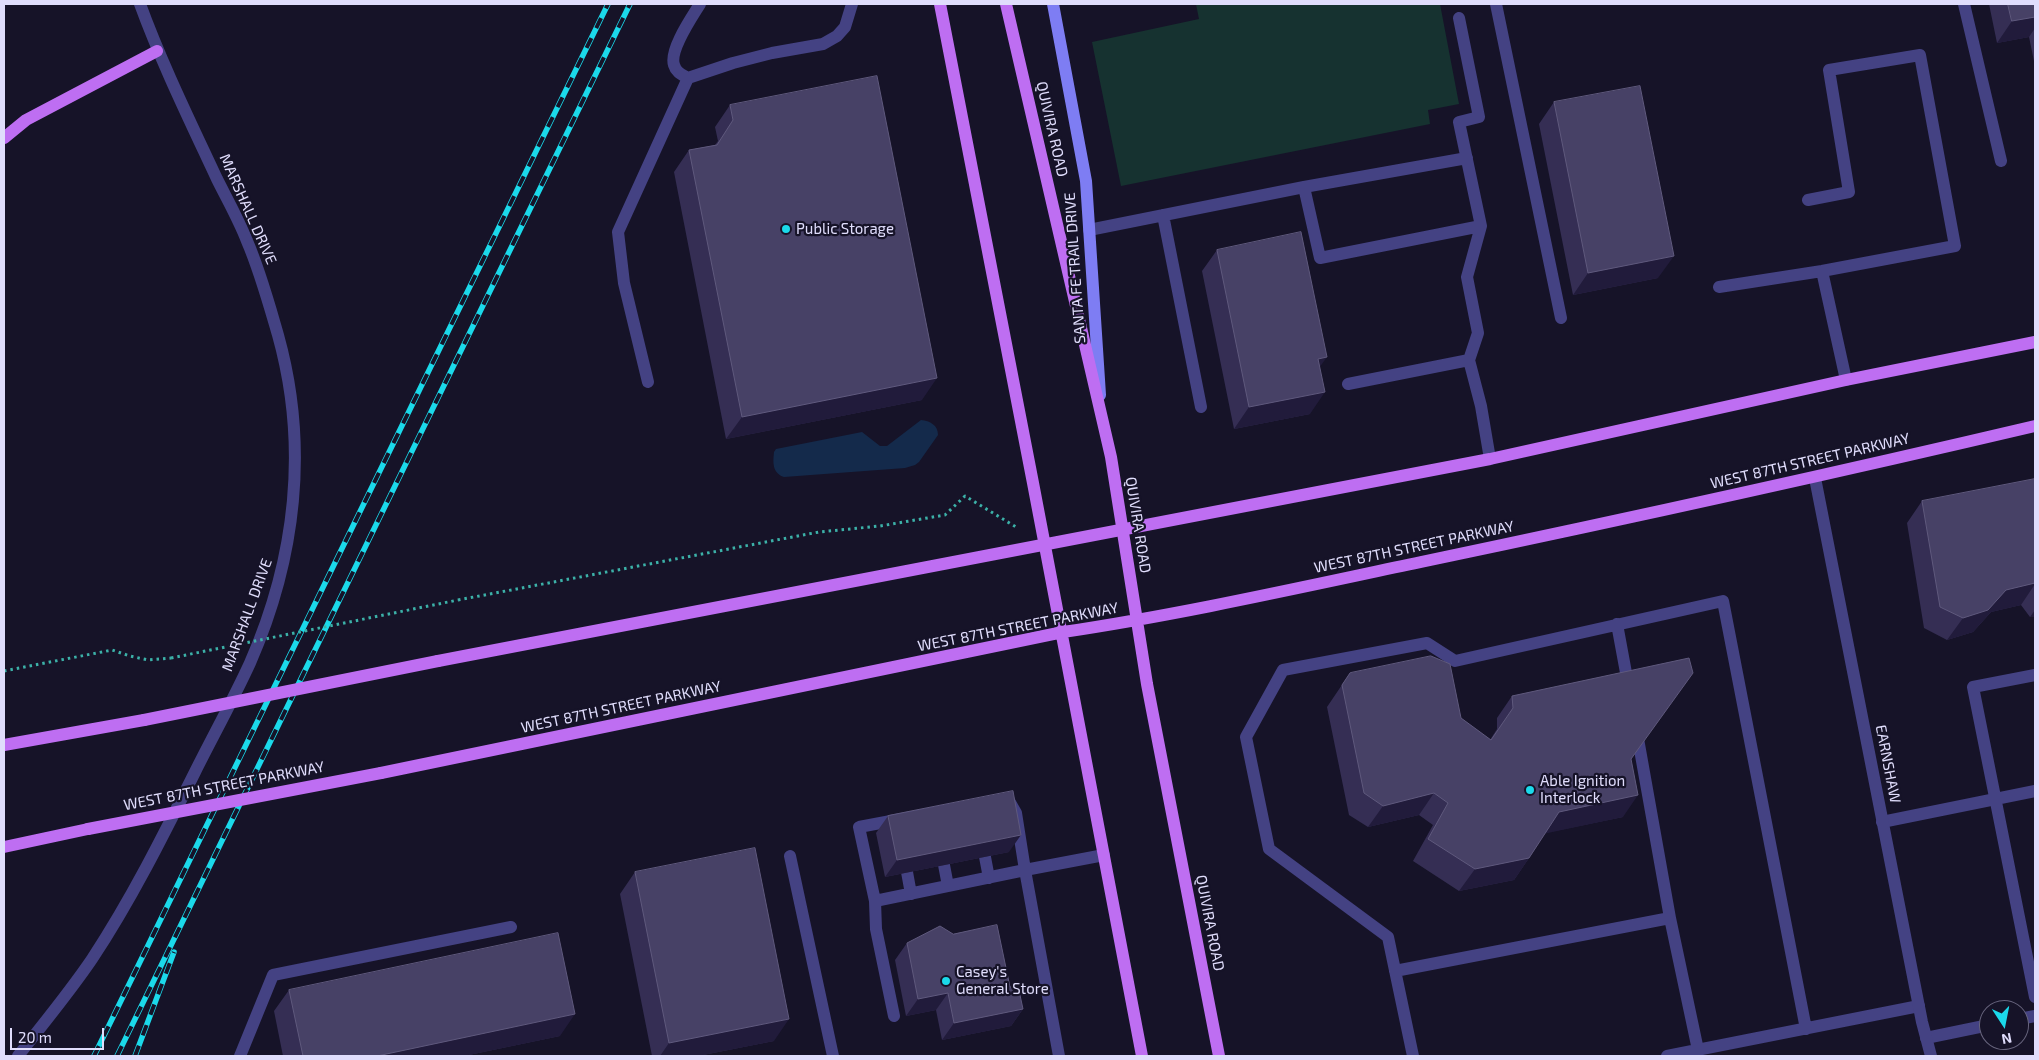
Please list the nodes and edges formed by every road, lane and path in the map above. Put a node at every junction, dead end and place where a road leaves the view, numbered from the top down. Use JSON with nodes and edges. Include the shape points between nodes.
{"nodes":[{"id":1,"x":140,"y":4,"type":"edge"},
{"id":2,"x":700,"y":4,"type":"edge"},
{"id":3,"x":852,"y":4,"type":"edge"},
{"id":4,"x":940,"y":4,"type":"edge"},
{"id":5,"x":1006,"y":4,"type":"edge"},
{"id":6,"x":1053,"y":4,"type":"edge"},
{"id":7,"x":1496,"y":4,"type":"edge"},
{"id":8,"x":1964,"y":4,"type":"edge"},
{"id":9,"x":1459,"y":18,"type":"dead end"},
{"id":10,"x":157,"y":51,"type":"junction"},
{"id":11,"x":688,"y":78,"type":"junction"},
{"id":12,"x":4,"y":138,"type":"edge"},
{"id":13,"x":1467,"y":158,"type":"junction"},
{"id":14,"x":2001,"y":161,"type":"dead end"},
{"id":15,"x":1304,"y":187,"type":"junction"},
{"id":16,"x":1808,"y":200,"type":"dead end"},
{"id":17,"x":1163,"y":215,"type":"junction"},
{"id":18,"x":1481,"y":226,"type":"junction"},
{"id":19,"x":1089,"y":230,"type":"junction"},
{"id":20,"x":1822,"y":271,"type":"junction"},
{"id":21,"x":1719,"y":287,"type":"dead end"},
{"id":22,"x":1560,"y":318,"type":"dead end"},
{"id":23,"x":2035,"y":342,"type":"edge"},
{"id":24,"x":1470,"y":360,"type":"junction"},
{"id":25,"x":1846,"y":380,"type":"junction"},
{"id":26,"x":648,"y":382,"type":"dead end"},
{"id":27,"x":1348,"y":384,"type":"dead end"},
{"id":28,"x":1201,"y":407,"type":"dead end"},
{"id":29,"x":1101,"y":412,"type":"junction"},
{"id":30,"x":2035,"y":426,"type":"edge"},
{"id":31,"x":1490,"y":459,"type":"junction"},
{"id":32,"x":1815,"y":478,"type":"junction"},
{"id":33,"x":1122,"y":529,"type":"junction"},
{"id":34,"x":1044,"y":544,"type":"junction"},
{"id":35,"x":1138,"y":621,"type":"junction"},
{"id":36,"x":1617,"y":624,"type":"junction"},
{"id":37,"x":1063,"y":632,"type":"junction"},
{"id":38,"x":4,"y":671,"type":"edge"},
{"id":39,"x":2035,"y":675,"type":"edge"},
{"id":40,"x":1631,"y":703,"type":"edge"},
{"id":41,"x":1635,"y":722,"type":"edge"},
{"id":42,"x":4,"y":745,"type":"edge"},
{"id":43,"x":2035,"y":791,"type":"edge"},
{"id":44,"x":1995,"y":800,"type":"junction"},
{"id":45,"x":1882,"y":822,"type":"junction"},
{"id":46,"x":4,"y":847,"type":"edge"},
{"id":47,"x":1104,"y":855,"type":"junction"},
{"id":48,"x":790,"y":856,"type":"dead end"},
{"id":49,"x":985,"y":857,"type":"edge"},
{"id":50,"x":944,"y":865,"type":"edge"},
{"id":51,"x":1025,"y":870,"type":"junction"},
{"id":52,"x":907,"y":872,"type":"edge"},
{"id":53,"x":989,"y":878,"type":"junction"},
{"id":54,"x":948,"y":886,"type":"junction"},
{"id":55,"x":911,"y":894,"type":"junction"},
{"id":56,"x":875,"y":901,"type":"junction"},
{"id":57,"x":1670,"y":918,"type":"junction"},
{"id":58,"x":511,"y":928,"type":"dead end"},
{"id":59,"x":1395,"y":971,"type":"junction"},
{"id":60,"x":2035,"y":997,"type":"edge"},
{"id":61,"x":1919,"y":1006,"type":"junction"},
{"id":62,"x":894,"y":1016,"type":"dead end"},
{"id":63,"x":1979,"y":1027,"type":"edge"},
{"id":64,"x":1806,"y":1028,"type":"junction"},
{"id":65,"x":1926,"y":1038,"type":"junction"},
{"id":66,"x":1698,"y":1050,"type":"junction"},
{"id":67,"x":18,"y":1056,"type":"edge"},
{"id":68,"x":240,"y":1056,"type":"edge"},
{"id":69,"x":833,"y":1056,"type":"edge"},
{"id":70,"x":1059,"y":1056,"type":"edge"},
{"id":71,"x":1142,"y":1056,"type":"edge"},
{"id":72,"x":1219,"y":1056,"type":"edge"},
{"id":73,"x":1413,"y":1056,"type":"edge"},
{"id":74,"x":1667,"y":1056,"type":"edge"},
{"id":75,"x":1931,"y":1056,"type":"edge"}],
"edges":[{"from":1,"to":10,"type":"street","name":"MARSHALL DRIVE"},
{"from":2,"to":11,"type":"street","via":[[673,54],[673,64],[678,73]]},
{"from":3,"to":11,"type":"street","via":[[845,27],[838,36],[823,44],[762,56]]},
{"from":4,"to":34,"type":"main road"},
{"from":5,"to":29,"type":"main road","name":"QUIVIRA ROAD"},
{"from":6,"to":19,"type":"main road","name":"SANTA FE TRAIL DRIVE","via":[[1086,181]]},
{"from":7,"to":22,"type":"street"},
{"from":8,"to":14,"type":"street"},
{"from":9,"to":13,"type":"street","via":[[1480,117],[1459,122]]},
{"from":10,"to":12,"type":"main road","via":[[26,120]]},
{"from":10,"to":67,"type":"street","name":"MARSHALL DRIVE","via":[[247,241],[274,321],[288,375],[294,422],[293,512],[284,561],[250,662],[146,869],[70,991]]},
{"from":11,"to":26,"type":"street","via":[[618,232],[624,283]]},
{"from":13,"to":15,"type":"street"},
{"from":13,"to":18,"type":"street"},
{"from":15,"to":17,"type":"street"},
{"from":15,"to":18,"type":"street","via":[[1320,258]]},
{"from":16,"to":20,"type":"street","via":[[1850,192],[1829,70],[1920,55],[1954,246]]},
{"from":17,"to":19,"type":"street"},
{"from":17,"to":28,"type":"street"},
{"from":18,"to":24,"type":"street","via":[[1467,277],[1478,332]]},
{"from":19,"to":29,"type":"main road","name":"SANTA FE TRAIL DRIVE"},
{"from":20,"to":21,"type":"street"},
{"from":20,"to":25,"type":"street"},
{"from":23,"to":25,"type":"main road"},
{"from":24,"to":27,"type":"street"},
{"from":24,"to":31,"type":"street"},
{"from":25,"to":31,"type":"main road"},
{"from":29,"to":33,"type":"main road","name":"QUIVIRA ROAD"},
{"from":30,"to":32,"type":"main road","name":"WEST 87TH STREET PARKWAY"},
{"from":31,"to":33,"type":"main road"},
{"from":32,"to":35,"type":"main road","name":"WEST 87TH STREET PARKWAY"},
{"from":32,"to":45,"type":"street","name":"EARNSHAW"},
{"from":33,"to":34,"type":"main road"},
{"from":33,"to":35,"type":"main road","name":"QUIVIRA ROAD"},
{"from":34,"to":37,"type":"main road"},
{"from":34,"to":38,"type":"path","bridge":true,"via":[[965,496],[945,515],[819,532],[171,658],[148,660],[112,650]]},
{"from":34,"to":42,"type":"main road","bridge":true},
{"from":35,"to":37,"type":"main road","name":"WEST 87TH STREET PARKWAY"},
{"from":35,"to":72,"type":"main road","name":"QUIVIRA ROAD","via":[[1147,684]]},
{"from":36,"to":40,"type":"street"},
{"from":36,"to":59,"type":"street","via":[[1455,661],[1427,643],[1283,670],[1246,737],[1269,849],[1388,937]]},
{"from":36,"to":64,"type":"street","via":[[1723,600]]},
{"from":37,"to":46,"type":"main road","name":"WEST 87TH STREET PARKWAY","bridge":true},
{"from":37,"to":47,"type":"main road"},
{"from":39,"to":44,"type":"street","via":[[1973,687]]},
{"from":41,"to":57,"type":"street"},
{"from":43,"to":44,"type":"street"},
{"from":44,"to":45,"type":"street"},
{"from":44,"to":60,"type":"street"},
{"from":45,"to":61,"type":"street","name":"EARNSHAW"},
{"from":47,"to":51,"type":"street"},
{"from":47,"to":71,"type":"main road"},
{"from":48,"to":69,"type":"street"},
{"from":49,"to":53,"type":"street"},
{"from":50,"to":54,"type":"street"},
{"from":51,"to":53,"type":"street"},
{"from":51,"to":56,"type":"street","via":[[1016,814],[1008,798],[975,809],[898,824],[859,827]]},
{"from":51,"to":70,"type":"street"},
{"from":52,"to":55,"type":"street"},
{"from":53,"to":54,"type":"street"},
{"from":54,"to":55,"type":"street"},
{"from":55,"to":56,"type":"street"},
{"from":56,"to":62,"type":"street","via":[[876,929]]},
{"from":57,"to":59,"type":"street"},
{"from":57,"to":66,"type":"street"},
{"from":58,"to":68,"type":"street","via":[[273,975]]},
{"from":59,"to":73,"type":"street"},
{"from":61,"to":64,"type":"street"},
{"from":61,"to":65,"type":"street","name":"EARNSHAW"},
{"from":63,"to":65,"type":"street"},
{"from":64,"to":66,"type":"street"},
{"from":65,"to":75,"type":"street","name":"EARNSHAW"},
{"from":66,"to":74,"type":"street"}]}
